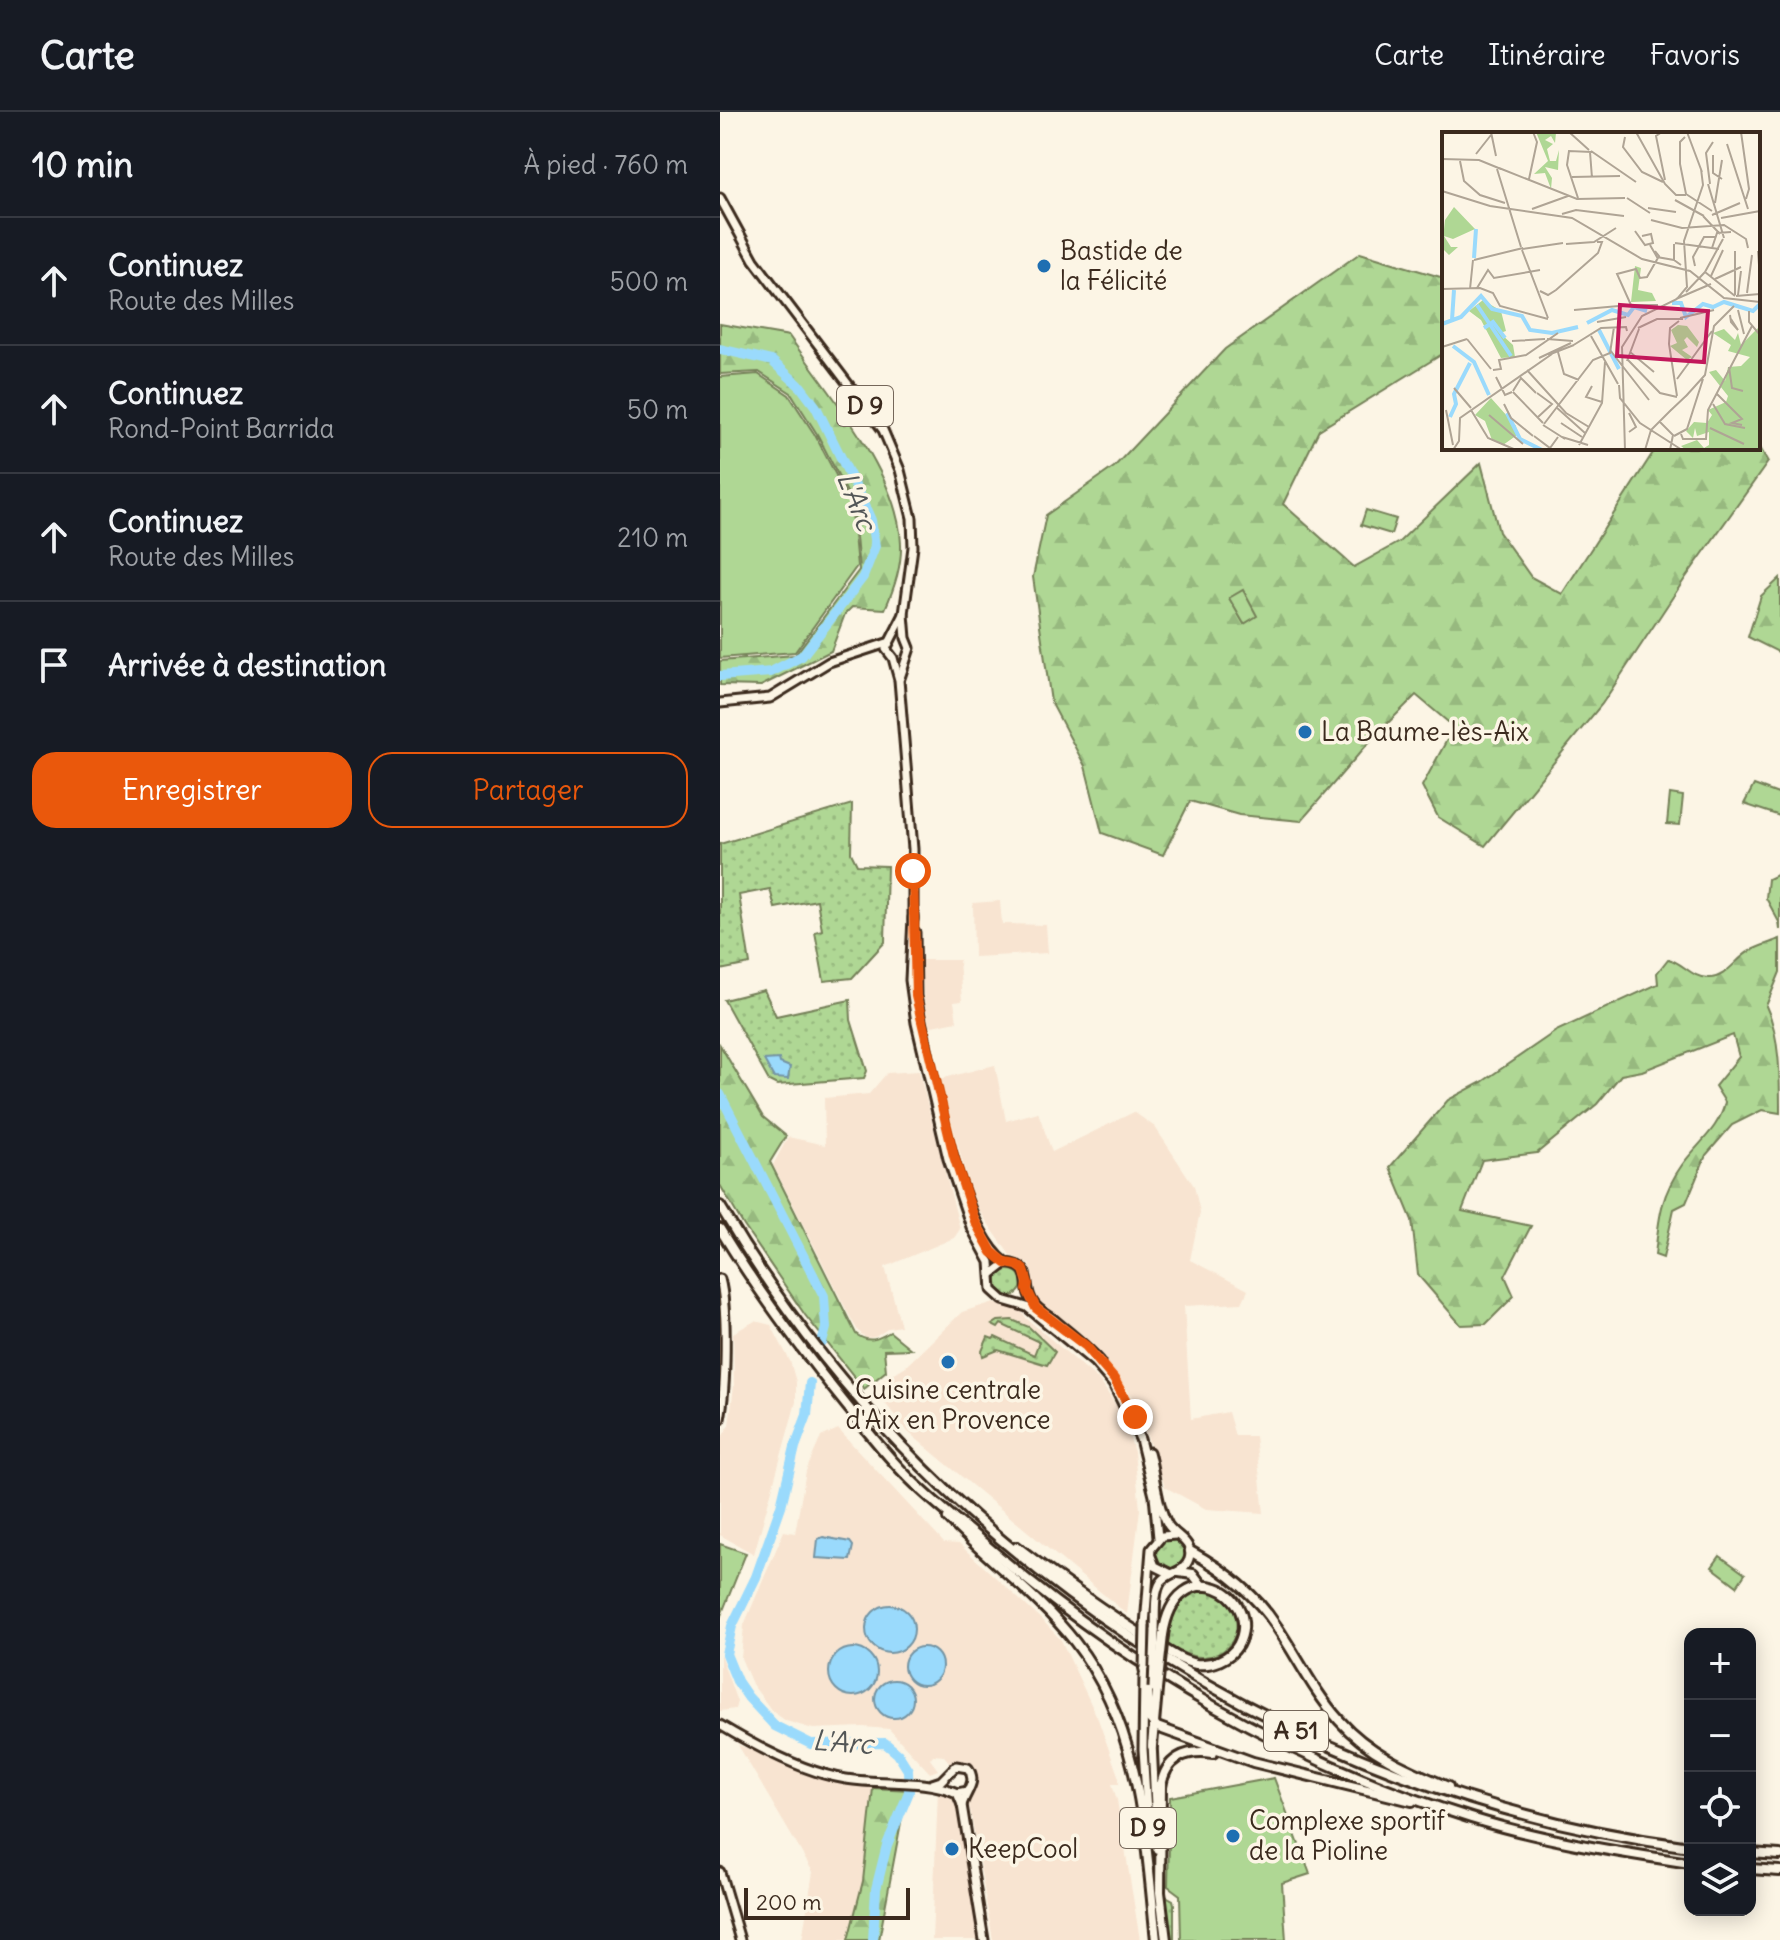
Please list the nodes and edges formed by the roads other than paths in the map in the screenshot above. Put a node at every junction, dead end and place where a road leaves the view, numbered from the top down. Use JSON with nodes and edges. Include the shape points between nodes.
{"nodes":[{"id":1,"x":720,"y":198,"type":"edge"},
{"id":2,"x":720,"y":208,"type":"edge"},
{"id":3,"x":735,"y":229,"type":"junction"},
{"id":4,"x":904,"y":614,"type":"junction"},
{"id":5,"x":906,"y":638,"type":"junction"},
{"id":6,"x":890,"y":640,"type":"junction"},
{"id":7,"x":863,"y":650,"type":"junction"},
{"id":8,"x":891,"y":656,"type":"junction"},
{"id":9,"x":905,"y":656,"type":"junction"},
{"id":10,"x":899,"y":680,"type":"junction"},
{"id":11,"x":720,"y":703,"type":"edge"},
{"id":12,"x":913,"y":917,"type":"junction"},
{"id":13,"x":720,"y":1206,"type":"edge"},
{"id":14,"x":720,"y":1229,"type":"edge"},
{"id":15,"x":1006,"y":1263,"type":"junction"},
{"id":16,"x":992,"y":1274,"type":"junction"},
{"id":17,"x":720,"y":1279,"type":"edge"},
{"id":18,"x":1026,"y":1292,"type":"junction"},
{"id":19,"x":1015,"y":1302,"type":"junction"},
{"id":20,"x":720,"y":1419,"type":"edge"},
{"id":21,"x":908,"y":1478,"type":"junction"},
{"id":22,"x":942,"y":1486,"type":"junction"},
{"id":23,"x":1178,"y":1536,"type":"junction"},
{"id":24,"x":1158,"y":1538,"type":"junction"},
{"id":25,"x":1190,"y":1551,"type":"junction"},
{"id":26,"x":1151,"y":1555,"type":"junction"},
{"id":27,"x":1175,"y":1573,"type":"junction"},
{"id":28,"x":1202,"y":1586,"type":"junction"},
{"id":29,"x":1159,"y":1633,"type":"junction"},
{"id":30,"x":1144,"y":1668,"type":"joint"},
{"id":31,"x":1150,"y":1687,"type":"junction"},
{"id":32,"x":1153,"y":1723,"type":"junction"},
{"id":33,"x":720,"y":1725,"type":"edge"},
{"id":34,"x":731,"y":1732,"type":"junction"},
{"id":35,"x":720,"y":1733,"type":"edge"},
{"id":36,"x":1152,"y":1746,"type":"joint"},
{"id":37,"x":1253,"y":1762,"type":"junction"},
{"id":38,"x":946,"y":1776,"type":"junction"},
{"id":39,"x":930,"y":1785,"type":"junction"},
{"id":40,"x":949,"y":1787,"type":"junction"},
{"id":41,"x":967,"y":1791,"type":"junction"},
{"id":42,"x":957,"y":1793,"type":"junction"},
{"id":43,"x":962,"y":1805,"type":"junction"},
{"id":44,"x":1494,"y":1806,"type":"junction"},
{"id":45,"x":1463,"y":1815,"type":"junction"},
{"id":46,"x":1684,"y":1846,"type":"edge"},
{"id":47,"x":1756,"y":1853,"type":"edge"},
{"id":48,"x":1780,"y":1855,"type":"edge"},
{"id":49,"x":1684,"y":1862,"type":"edge"},
{"id":50,"x":1756,"y":1869,"type":"edge"},
{"id":51,"x":1780,"y":1871,"type":"edge"},
{"id":52,"x":720,"y":1872,"type":"edge"},
{"id":53,"x":1160,"y":1892,"type":"junction"},
{"id":54,"x":740,"y":1940,"type":"edge"},
{"id":55,"x":984,"y":1940,"type":"edge"},
{"id":56,"x":1156,"y":1940,"type":"edge"},
{"id":57,"x":1166,"y":1940,"type":"edge"}],
"edges":[{"from":1,"to":3,"type":"main road","number":"D 9"},
{"from":2,"to":3,"type":"main road","number":"D 9"},
{"from":3,"to":4,"type":"main road","number":"D 9","via":[[883,430],[912,518]]},
{"from":4,"to":5,"type":"main road","number":"D 9"},
{"from":4,"to":6,"type":"main road","number":"D 9"},
{"from":5,"to":6,"type":"main road"},
{"from":5,"to":9,"type":"main road","via":[[910,648]]},
{"from":6,"to":7,"type":"main road"},
{"from":6,"to":8,"type":"main road"},
{"from":7,"to":8,"type":"main road"},
{"from":7,"to":11,"type":"main road","via":[[823,665],[776,695]]},
{"from":8,"to":9,"type":"main road"},
{"from":8,"to":10,"type":"main road"},
{"from":9,"to":10,"type":"main road"},
{"from":10,"to":12,"type":"main road","via":[[913,849]]},
{"from":12,"to":15,"type":"main road","via":[[916,996],[954,1156],[975,1221],[992,1252]]},
{"from":12,"to":16,"type":"main road","via":[[910,963],[916,1023],[959,1196]]},
{"from":13,"to":22,"type":"highway","number":"A 51","via":[[825,1358]]},
{"from":14,"to":21,"type":"highway","number":"A 51","via":[[804,1353]]},
{"from":15,"to":16,"type":"main road"},
{"from":15,"to":18,"type":"main road","via":[[1024,1270]]},
{"from":16,"to":19,"type":"main road","via":[[994,1294]]},
{"from":17,"to":20,"type":"main road"},
{"from":18,"to":19,"type":"main road"},
{"from":18,"to":23,"type":"main road","via":[[1036,1308],[1086,1346],[1129,1402],[1168,1524]]},
{"from":19,"to":24,"type":"main road","via":[[1094,1362],[1113,1384],[1140,1439]]},
{"from":21,"to":45,"type":"highway","number":"A 51","via":[[1029,1582],[1174,1684],[1292,1747]]},
{"from":21,"to":56,"type":"highway","via":[[1056,1621],[1102,1685],[1127,1742],[1138,1788]]},
{"from":22,"to":28,"type":"highway","via":[[1074,1589],[1167,1651],[1196,1664],[1227,1657],[1242,1631],[1242,1616],[1233,1599]]},
{"from":22,"to":44,"type":"highway","number":"A 51","via":[[1059,1588],[1201,1682],[1320,1743]]},
{"from":23,"to":24,"type":"main road"},
{"from":23,"to":25,"type":"main road"},
{"from":24,"to":26,"type":"main road"},
{"from":25,"to":27,"type":"main road","via":[[1188,1563]]},
{"from":25,"to":44,"type":"highway","via":[[1218,1566],[1252,1596],[1328,1707],[1360,1740],[1398,1765]]},
{"from":26,"to":27,"type":"main road","via":[[1155,1566]]},
{"from":26,"to":30,"type":"main road","bridge":true},
{"from":27,"to":28,"type":"highway","via":[[1193,1574]]},
{"from":27,"to":29,"type":"main road","via":[[1158,1589]]},
{"from":28,"to":29,"type":"highway","via":[[1174,1600]]},
{"from":29,"to":31,"type":"highway","bridge":true},
{"from":30,"to":31,"type":"highway","bridge":true},
{"from":31,"to":32,"type":"highway"},
{"from":31,"to":56,"type":"main road","number":"D 9","via":[[1143,1749]]},
{"from":32,"to":36,"type":"highway"},
{"from":32,"to":37,"type":"highway"},
{"from":33,"to":34,"type":"main road"},
{"from":34,"to":35,"type":"main road"},
{"from":34,"to":39,"type":"main road","via":[[823,1774]]},
{"from":36,"to":53,"type":"main road","number":"D 9"},
{"from":37,"to":45,"type":"highway"},
{"from":37,"to":53,"type":"highway","via":[[1199,1751],[1179,1756],[1166,1768],[1161,1787]]},
{"from":38,"to":39,"type":"main road"},
{"from":38,"to":40,"type":"main road"},
{"from":38,"to":41,"type":"main road","via":[[956,1766],[968,1768],[973,1779]]},
{"from":39,"to":40,"type":"main road"},
{"from":40,"to":42,"type":"main road"},
{"from":41,"to":42,"type":"main road"},
{"from":41,"to":43,"type":"main road"},
{"from":42,"to":43,"type":"main road"},
{"from":43,"to":55,"type":"main road"},
{"from":44,"to":46,"type":"highway","number":"A 51"},
{"from":45,"to":49,"type":"highway","number":"A 51"},
{"from":47,"to":48,"type":"highway"},
{"from":50,"to":51,"type":"highway"},
{"from":52,"to":54,"type":"main road"},
{"from":53,"to":57,"type":"highway","number":"D 9"}]}
